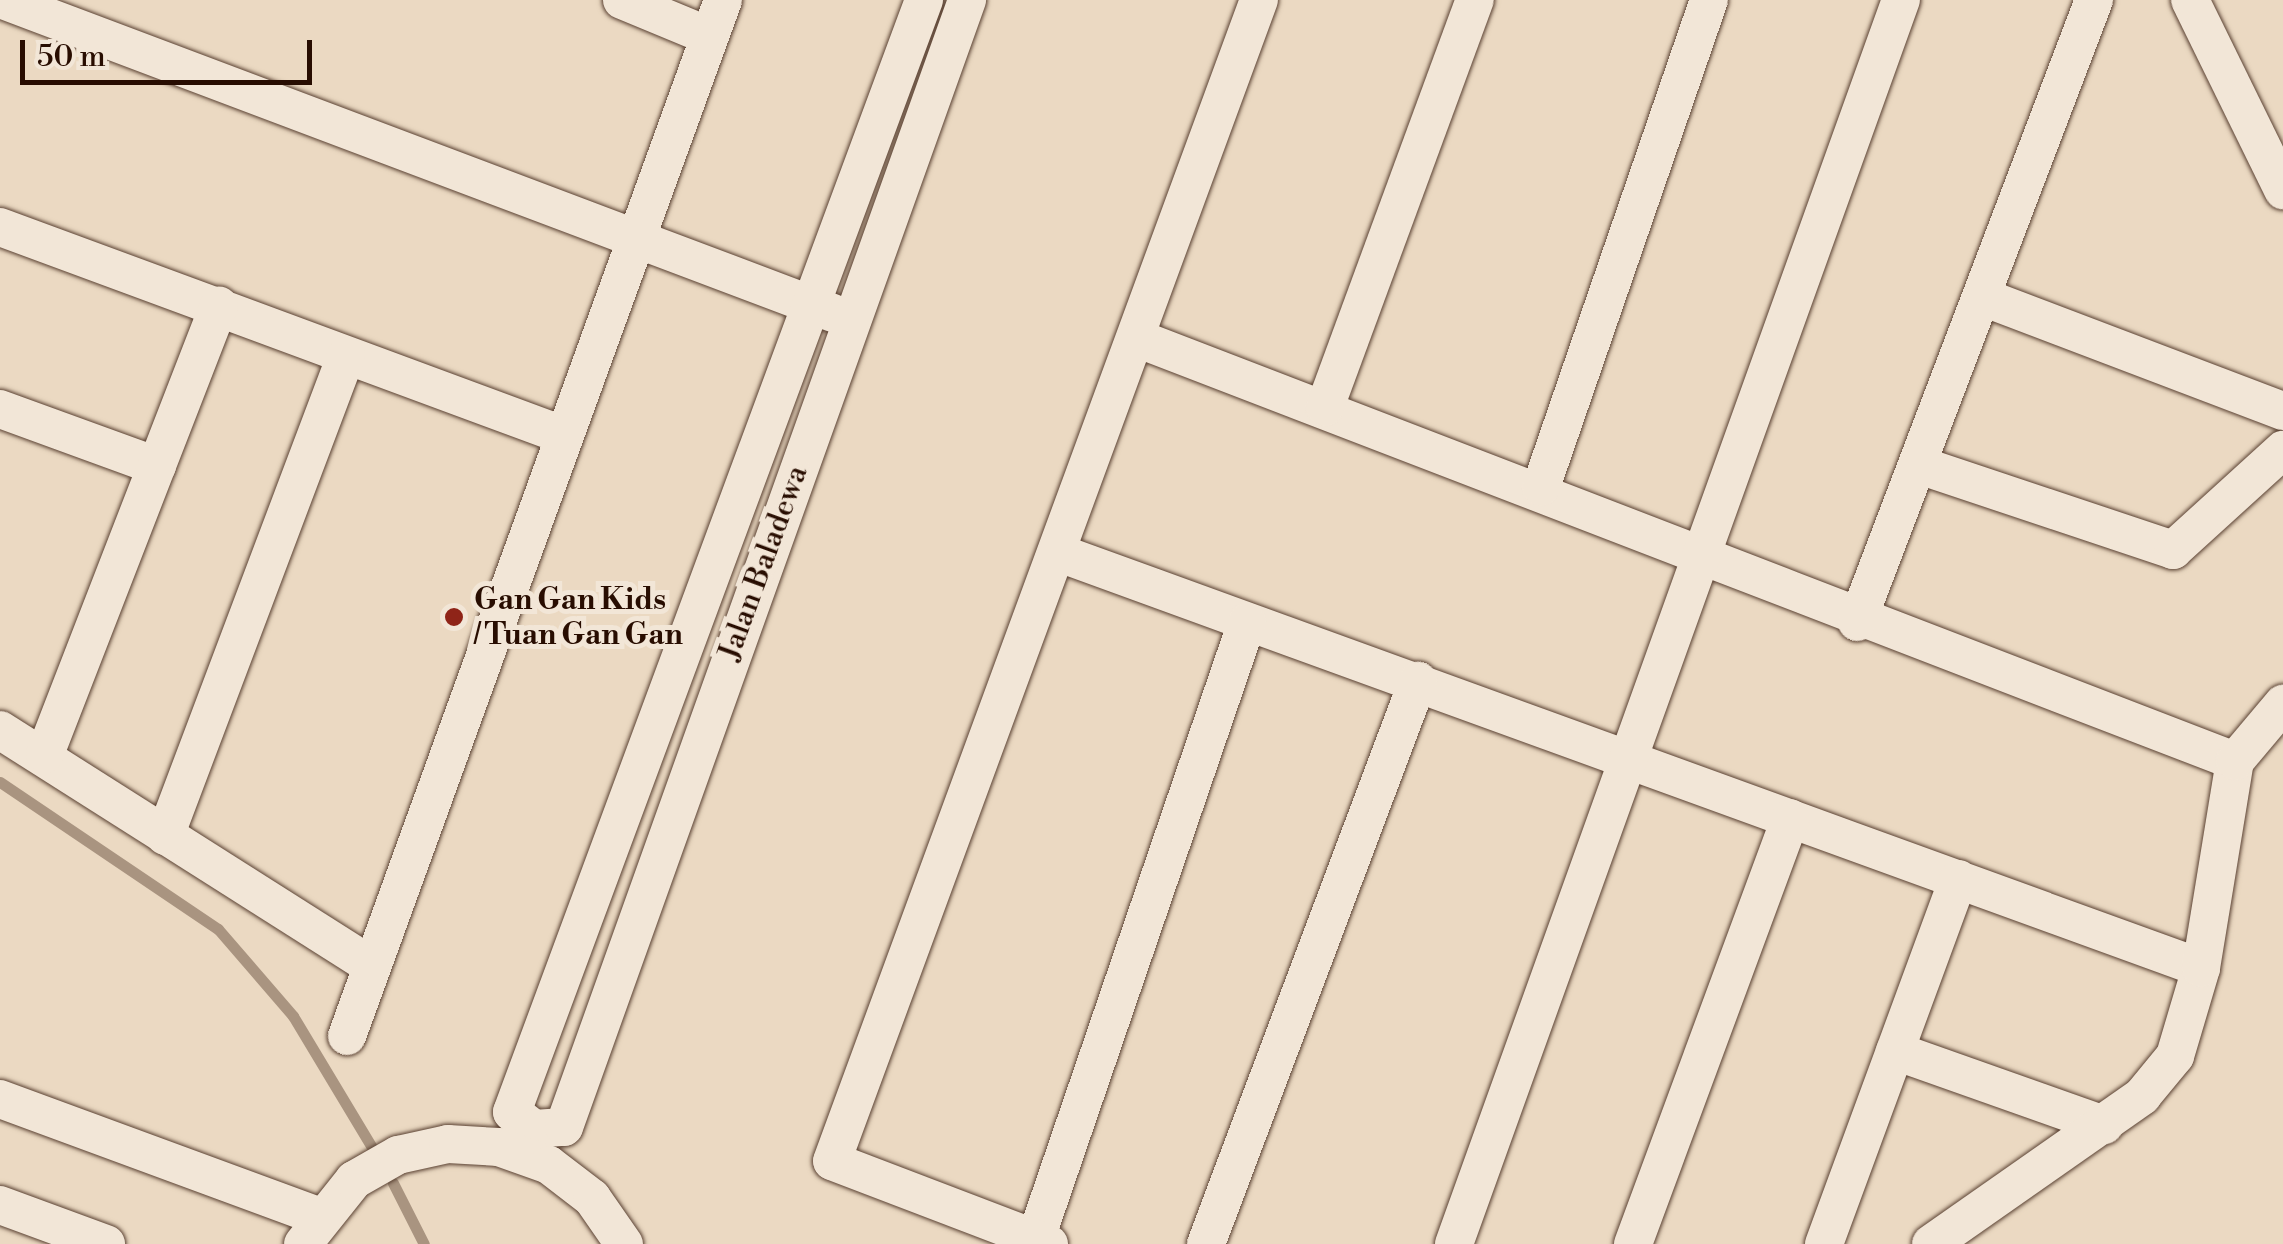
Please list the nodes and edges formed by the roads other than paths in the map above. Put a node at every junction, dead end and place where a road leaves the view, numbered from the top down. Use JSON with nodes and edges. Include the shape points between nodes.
{"nodes":[{"id":1,"x":3,"y":0,"type":"edge"},
{"id":2,"x":622,"y":0,"type":"edge"},
{"id":3,"x":723,"y":0,"type":"edge"},
{"id":4,"x":924,"y":0,"type":"edge"},
{"id":5,"x":967,"y":0,"type":"edge"},
{"id":6,"x":1259,"y":0,"type":"edge"},
{"id":7,"x":1476,"y":0,"type":"edge"},
{"id":8,"x":1709,"y":0,"type":"edge"},
{"id":9,"x":1901,"y":0,"type":"edge"},
{"id":10,"x":2094,"y":0,"type":"edge"},
{"id":11,"x":2190,"y":0,"type":"edge"},
{"id":12,"x":709,"y":36,"type":"junction"},
{"id":13,"x":2283,"y":190,"type":"edge"},
{"id":14,"x":0,"y":227,"type":"edge"},
{"id":15,"x":632,"y":238,"type":"junction"},
{"id":16,"x":1988,"y":299,"type":"junction"},
{"id":17,"x":813,"y":305,"type":"junction"},
{"id":18,"x":218,"y":306,"type":"junction"},
{"id":19,"x":851,"y":319,"type":"junction"},
{"id":20,"x":1139,"y":339,"type":"junction"},
{"id":21,"x":346,"y":356,"type":"junction"},
{"id":22,"x":1325,"y":407,"type":"junction"},
{"id":23,"x":0,"y":409,"type":"edge"},
{"id":24,"x":2283,"y":411,"type":"edge"},
{"id":25,"x":563,"y":436,"type":"junction"},
{"id":26,"x":2283,"y":450,"type":"edge"},
{"id":27,"x":157,"y":466,"type":"junction"},
{"id":28,"x":1922,"y":466,"type":"junction"},
{"id":29,"x":1541,"y":487,"type":"junction"},
{"id":30,"x":1058,"y":553,"type":"junction"},
{"id":31,"x":1706,"y":554,"type":"junction"},
{"id":32,"x":1247,"y":622,"type":"junction"},
{"id":33,"x":1857,"y":622,"type":"junction"},
{"id":34,"x":1418,"y":680,"type":"junction"},
{"id":35,"x":2283,"y":704,"type":"edge"},
{"id":36,"x":0,"y":730,"type":"edge"},
{"id":37,"x":45,"y":754,"type":"junction"},
{"id":38,"x":1628,"y":761,"type":"junction"},
{"id":39,"x":2235,"y":761,"type":"junction"},
{"id":40,"x":1791,"y":818,"type":"junction"},
{"id":41,"x":165,"y":836,"type":"junction"},
{"id":42,"x":1958,"y":879,"type":"junction"},
{"id":43,"x":371,"y":965,"type":"junction"},
{"id":44,"x":2201,"y":968,"type":"junction"},
{"id":45,"x":348,"y":1036,"type":"dead end"},
{"id":46,"x":1895,"y":1051,"type":"junction"},
{"id":47,"x":0,"y":1099,"type":"edge"},
{"id":48,"x":2104,"y":1125,"type":"junction"},
{"id":49,"x":0,"y":1205,"type":"edge"},
{"id":50,"x":311,"y":1230,"type":"edge"},
{"id":51,"x":1042,"y":1241,"type":"edge"},
{"id":52,"x":106,"y":1244,"type":"edge"},
{"id":53,"x":624,"y":1244,"type":"edge"},
{"id":54,"x":1206,"y":1244,"type":"edge"},
{"id":55,"x":1454,"y":1244,"type":"edge"},
{"id":56,"x":1633,"y":1244,"type":"edge"},
{"id":57,"x":1824,"y":1244,"type":"edge"},
{"id":58,"x":1931,"y":1244,"type":"edge"}],
"edges":[{"from":1,"to":15,"type":"street"},
{"from":2,"to":12,"type":"street"},
{"from":3,"to":12,"type":"street"},
{"from":4,"to":17,"type":"street","name":"Jalan Baladewa"},
{"from":5,"to":19,"type":"street","name":"Jalan Baladewa"},
{"from":6,"to":20,"type":"street"},
{"from":7,"to":22,"type":"street"},
{"from":8,"to":29,"type":"street"},
{"from":9,"to":31,"type":"street"},
{"from":10,"to":16,"type":"street"},
{"from":11,"to":13,"type":"street"},
{"from":12,"to":15,"type":"street"},
{"from":14,"to":18,"type":"street"},
{"from":15,"to":17,"type":"street"},
{"from":15,"to":25,"type":"street"},
{"from":16,"to":24,"type":"street"},
{"from":16,"to":28,"type":"street"},
{"from":17,"to":19,"type":"street"},
{"from":17,"to":19,"type":"street","name":"Jalan Baladewa","via":[[512,1112],[534,1129],[564,1126]]},
{"from":18,"to":21,"type":"street"},
{"from":18,"to":27,"type":"street"},
{"from":20,"to":22,"type":"street"},
{"from":20,"to":30,"type":"street"},
{"from":21,"to":25,"type":"street"},
{"from":21,"to":41,"type":"street"},
{"from":22,"to":29,"type":"street"},
{"from":23,"to":27,"type":"street"},
{"from":25,"to":43,"type":"street"},
{"from":26,"to":28,"type":"street","via":[[2173,550]]},
{"from":27,"to":37,"type":"street"},
{"from":28,"to":33,"type":"street"},
{"from":29,"to":31,"type":"street"},
{"from":30,"to":32,"type":"street"},
{"from":30,"to":51,"type":"street","via":[[832,1161]]},
{"from":31,"to":33,"type":"street"},
{"from":31,"to":38,"type":"street"},
{"from":32,"to":34,"type":"street"},
{"from":32,"to":51,"type":"street"},
{"from":33,"to":39,"type":"street"},
{"from":34,"to":38,"type":"street"},
{"from":34,"to":54,"type":"street"},
{"from":35,"to":39,"type":"street"},
{"from":36,"to":37,"type":"street"},
{"from":37,"to":41,"type":"street"},
{"from":38,"to":40,"type":"street"},
{"from":38,"to":55,"type":"street"},
{"from":39,"to":44,"type":"street"},
{"from":40,"to":42,"type":"street"},
{"from":40,"to":56,"type":"street"},
{"from":41,"to":43,"type":"street"},
{"from":42,"to":44,"type":"street"},
{"from":42,"to":46,"type":"street"},
{"from":43,"to":45,"type":"street"},
{"from":44,"to":48,"type":"street","via":[[2176,1056]]},
{"from":46,"to":48,"type":"street"},
{"from":46,"to":57,"type":"street"},
{"from":47,"to":50,"type":"street"},
{"from":48,"to":58,"type":"street"},
{"from":49,"to":52,"type":"street"},
{"from":50,"to":53,"type":"street","via":[[354,1180],[398,1155],[448,1144],[499,1147],[550,1165],[592,1198]]}]}
